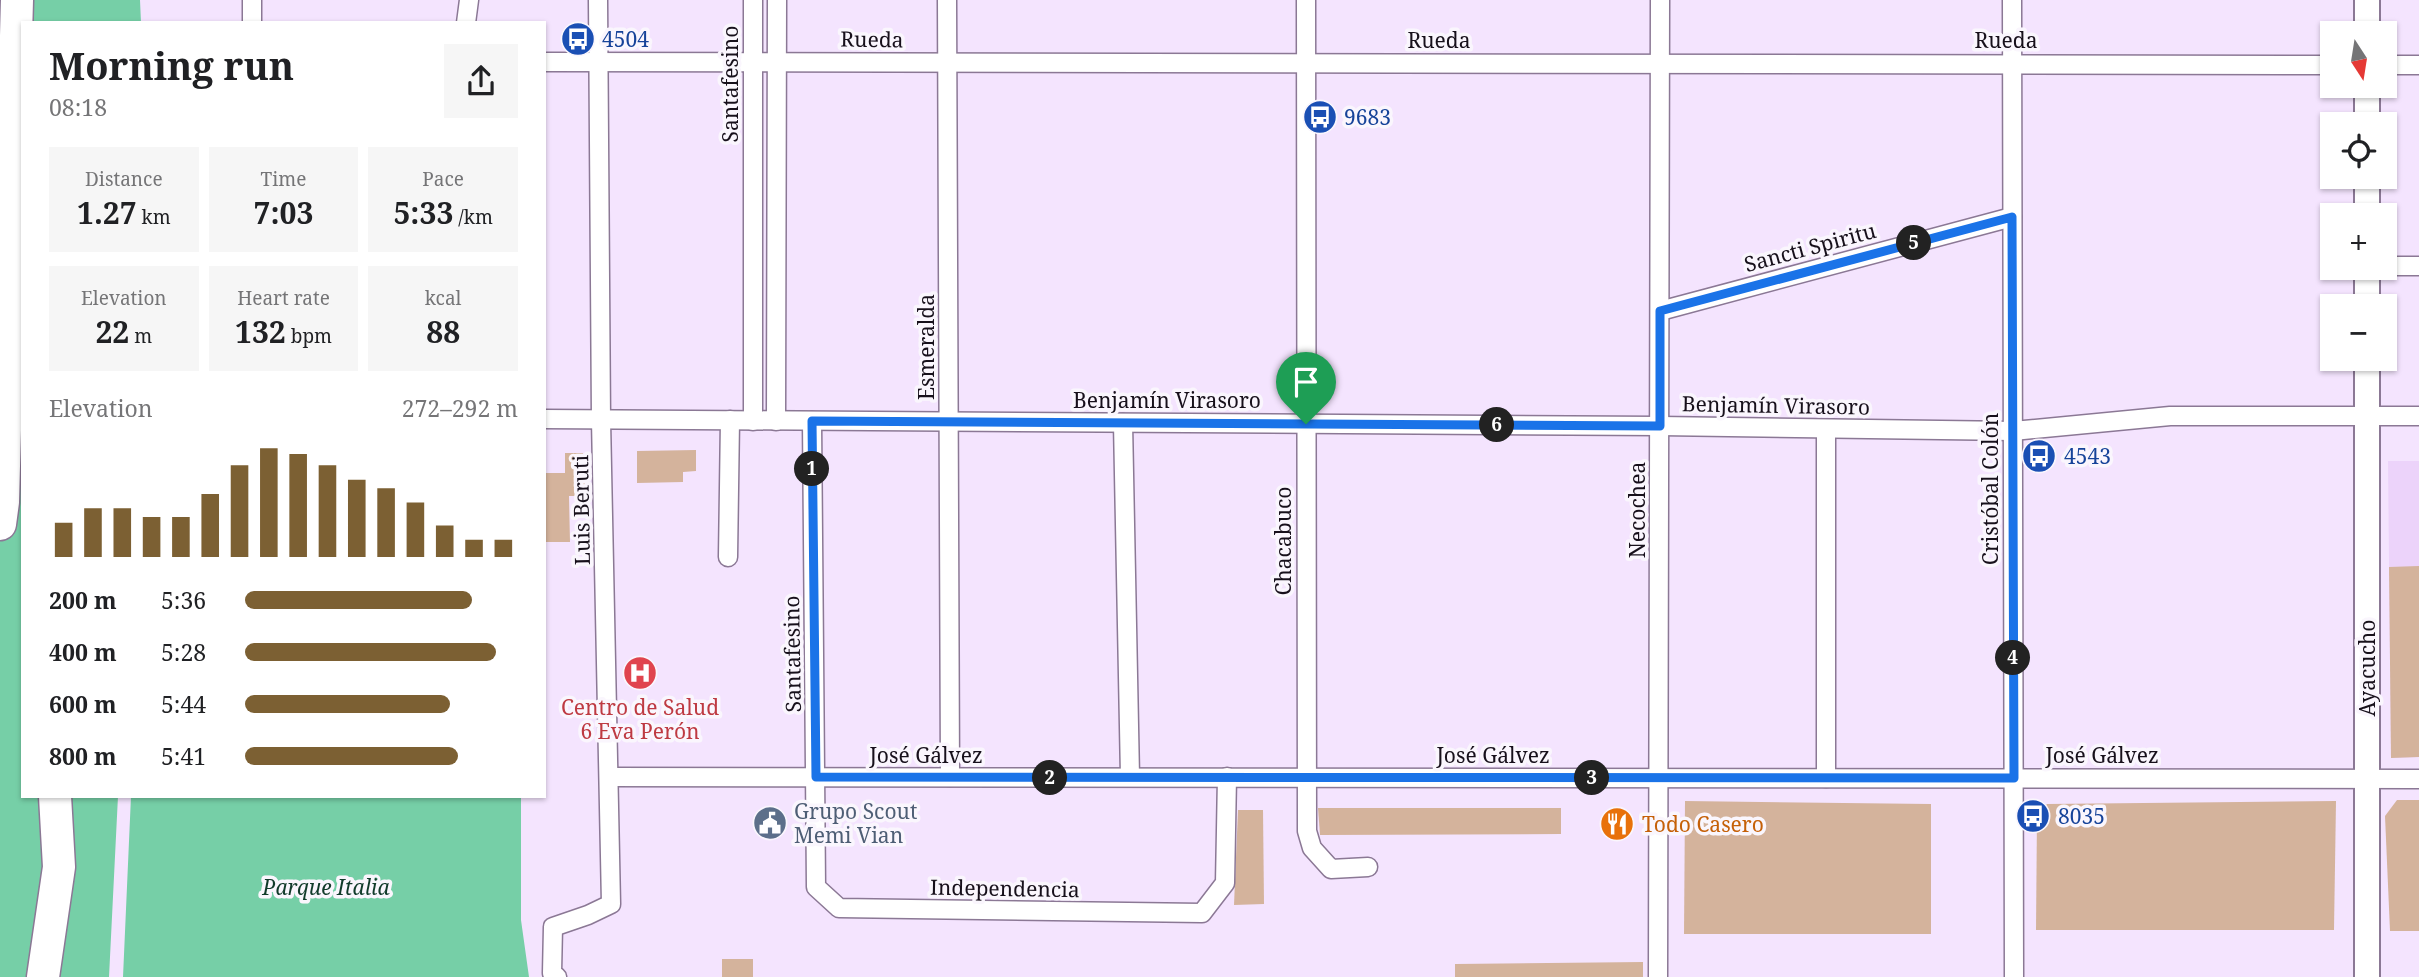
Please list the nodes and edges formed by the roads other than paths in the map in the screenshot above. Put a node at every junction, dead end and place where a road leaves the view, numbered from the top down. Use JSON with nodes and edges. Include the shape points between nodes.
{"nodes":[{"id":1,"x":17,"y":0,"type":"edge"},
{"id":2,"x":252,"y":0,"type":"edge"},
{"id":3,"x":469,"y":0,"type":"edge"},
{"id":4,"x":598,"y":0,"type":"edge"},
{"id":5,"x":753,"y":0,"type":"edge"},
{"id":6,"x":777,"y":0,"type":"edge"},
{"id":7,"x":947,"y":0,"type":"edge"},
{"id":8,"x":1306,"y":0,"type":"edge"},
{"id":9,"x":1660,"y":0,"type":"edge"},
{"id":10,"x":2012,"y":0,"type":"edge"},
{"id":11,"x":2367,"y":0,"type":"edge"},
{"id":12,"x":252,"y":21,"type":"edge"},
{"id":13,"x":466,"y":21,"type":"edge"},
{"id":14,"x":2367,"y":21,"type":"edge"},
{"id":15,"x":16,"y":31,"type":"junction"},
{"id":16,"x":753,"y":61,"type":"junction"},
{"id":17,"x":777,"y":61,"type":"junction"},
{"id":18,"x":546,"y":62,"type":"edge"},
{"id":19,"x":599,"y":62,"type":"junction"},
{"id":20,"x":1307,"y":62,"type":"junction"},
{"id":21,"x":947,"y":63,"type":"junction"},
{"id":22,"x":1660,"y":63,"type":"junction"},
{"id":23,"x":2012,"y":63,"type":"junction"},
{"id":24,"x":2320,"y":65,"type":"edge"},
{"id":25,"x":2398,"y":65,"type":"edge"},
{"id":26,"x":2419,"y":65,"type":"edge"},
{"id":27,"x":21,"y":110,"type":"edge"},
{"id":28,"x":2012,"y":217,"type":"junction"},
{"id":29,"x":2397,"y":266,"type":"edge"},
{"id":30,"x":2419,"y":266,"type":"edge"},
{"id":31,"x":1660,"y":311,"type":"junction"},
{"id":32,"x":2367,"y":371,"type":"edge"},
{"id":33,"x":2419,"y":416,"type":"edge"},
{"id":34,"x":2368,"y":417,"type":"junction"},
{"id":35,"x":546,"y":419,"type":"edge"},
{"id":36,"x":601,"y":420,"type":"junction"},
{"id":37,"x":730,"y":420,"type":"junction"},
{"id":38,"x":753,"y":421,"type":"junction"},
{"id":39,"x":776,"y":421,"type":"junction"},
{"id":40,"x":812,"y":421,"type":"junction"},
{"id":41,"x":949,"y":422,"type":"junction"},
{"id":42,"x":1123,"y":423,"type":"junction"},
{"id":43,"x":1306,"y":424,"type":"junction"},
{"id":44,"x":1660,"y":426,"type":"junction"},
{"id":45,"x":1826,"y":429,"type":"junction"},
{"id":46,"x":2013,"y":431,"type":"junction"},
{"id":47,"x":0,"y":524,"type":"edge"},
{"id":48,"x":728,"y":556,"type":"dead end"},
{"id":49,"x":609,"y":777,"type":"junction"},
{"id":50,"x":816,"y":777,"type":"junction"},
{"id":51,"x":950,"y":777,"type":"junction"},
{"id":52,"x":1130,"y":778,"type":"junction"},
{"id":53,"x":1227,"y":778,"type":"junction"},
{"id":54,"x":1306,"y":778,"type":"junction"},
{"id":55,"x":1660,"y":778,"type":"junction"},
{"id":56,"x":1825,"y":778,"type":"junction"},
{"id":57,"x":2014,"y":778,"type":"junction"},
{"id":58,"x":2368,"y":779,"type":"junction"},
{"id":59,"x":2419,"y":779,"type":"edge"},
{"id":60,"x":55,"y":798,"type":"edge"},
{"id":61,"x":1368,"y":866,"type":"dead end"},
{"id":62,"x":816,"y":887,"type":"joint"},
{"id":63,"x":554,"y":975,"type":"edge"},
{"id":64,"x":43,"y":977,"type":"edge"},
{"id":65,"x":1658,"y":977,"type":"edge"},
{"id":66,"x":2014,"y":977,"type":"edge"},
{"id":67,"x":2367,"y":977,"type":"edge"}],
"edges":[{"from":1,"to":15,"type":"highway"},
{"from":2,"to":12,"type":"street"},
{"from":3,"to":13,"type":"street"},
{"from":4,"to":19,"type":"street","name":"Luis Beruti"},
{"from":5,"to":16,"type":"street","name":"Santafesino"},
{"from":6,"to":17,"type":"street"},
{"from":7,"to":21,"type":"street","name":"Esmeralda"},
{"from":8,"to":20,"type":"street","name":"Chacabuco"},
{"from":9,"to":22,"type":"street","name":"Necochea"},
{"from":10,"to":23,"type":"street","name":"Cristóbal Colón"},
{"from":11,"to":14,"type":"main road"},
{"from":15,"to":27,"type":"highway"},
{"from":15,"to":47,"type":"highway"},
{"from":16,"to":17,"type":"street","name":"Rueda"},
{"from":16,"to":19,"type":"street","name":"Rueda"},
{"from":16,"to":38,"type":"street","name":"Santafesino"},
{"from":17,"to":21,"type":"street","name":"Rueda"},
{"from":17,"to":39,"type":"street"},
{"from":18,"to":19,"type":"street","name":"Rueda"},
{"from":19,"to":36,"type":"street","name":"Luis Beruti"},
{"from":20,"to":21,"type":"street","name":"Rueda"},
{"from":20,"to":22,"type":"street","name":"Rueda"},
{"from":20,"to":43,"type":"street","name":"Chacabuco"},
{"from":21,"to":41,"type":"street","name":"Esmeralda"},
{"from":22,"to":23,"type":"street","name":"Rueda"},
{"from":22,"to":31,"type":"street","name":"Necochea"},
{"from":23,"to":24,"type":"street","name":"Rueda"},
{"from":23,"to":28,"type":"street","name":"Cristóbal Colón"},
{"from":25,"to":26,"type":"street"},
{"from":28,"to":31,"type":"street","name":"Sancti Spiritu"},
{"from":28,"to":46,"type":"street","name":"Cristóbal Colón"},
{"from":29,"to":30,"type":"street"},
{"from":31,"to":44,"type":"street","name":"Necochea"},
{"from":32,"to":34,"type":"main road","name":"Ayacucho"},
{"from":33,"to":34,"type":"street","name":"Benjamín Virasoro"},
{"from":34,"to":46,"type":"street","name":"Benjamín Virasoro","via":[[2170,416]]},
{"from":34,"to":58,"type":"main road","name":"Ayacucho"},
{"from":35,"to":36,"type":"street","name":"Benjamín Virasoro"},
{"from":36,"to":37,"type":"street","name":"Benjamín Virasoro"},
{"from":36,"to":49,"type":"street","name":"Luis Beruti"},
{"from":37,"to":38,"type":"street","name":"Benjamín Virasoro"},
{"from":37,"to":48,"type":"street"},
{"from":38,"to":39,"type":"street","name":"Benjamín Virasoro"},
{"from":39,"to":40,"type":"street","name":"Benjamín Virasoro"},
{"from":40,"to":41,"type":"street","name":"Benjamín Virasoro"},
{"from":40,"to":50,"type":"street","name":"Santafesino"},
{"from":41,"to":42,"type":"street","name":"Benjamín Virasoro"},
{"from":41,"to":51,"type":"street","name":"Esmeralda"},
{"from":42,"to":43,"type":"street","name":"Benjamín Virasoro"},
{"from":42,"to":52,"type":"street"},
{"from":43,"to":44,"type":"street","name":"Benjamín Virasoro"},
{"from":43,"to":54,"type":"street","name":"Chacabuco"},
{"from":44,"to":45,"type":"street","name":"Benjamín Virasoro"},
{"from":44,"to":55,"type":"street","name":"Necochea"},
{"from":45,"to":46,"type":"street","name":"Benjamín Virasoro"},
{"from":45,"to":56,"type":"street"},
{"from":46,"to":57,"type":"street","name":"Cristóbal Colón"},
{"from":49,"to":50,"type":"street","name":"José Gálvez"},
{"from":49,"to":63,"type":"street","name":"Luis Beruti","via":[[611,904],[553,927]]},
{"from":50,"to":51,"type":"street","name":"José Gálvez"},
{"from":50,"to":62,"type":"street","name":"Santafesino"},
{"from":51,"to":52,"type":"street","name":"José Gálvez"},
{"from":52,"to":53,"type":"street","name":"José Gálvez"},
{"from":53,"to":54,"type":"street","name":"José Gálvez"},
{"from":53,"to":62,"type":"street","name":"Independencia","via":[[1225,883],[1202,913],[839,908]]},
{"from":54,"to":55,"type":"street","name":"José Gálvez"},
{"from":54,"to":61,"type":"street","name":"Chacabuco","via":[[1307,831],[1312,848],[1331,869]]},
{"from":55,"to":56,"type":"street","name":"José Gálvez"},
{"from":55,"to":65,"type":"street","name":"Necochea"},
{"from":56,"to":57,"type":"street","name":"José Gálvez"},
{"from":57,"to":58,"type":"street","name":"José Gálvez"},
{"from":57,"to":66,"type":"street","name":"Cristóbal Colón"},
{"from":58,"to":59,"type":"street","name":"José Gálvez"},
{"from":58,"to":67,"type":"main road","name":"Ayacucho"},
{"from":60,"to":64,"type":"highway","via":[[59,867]]}]}
